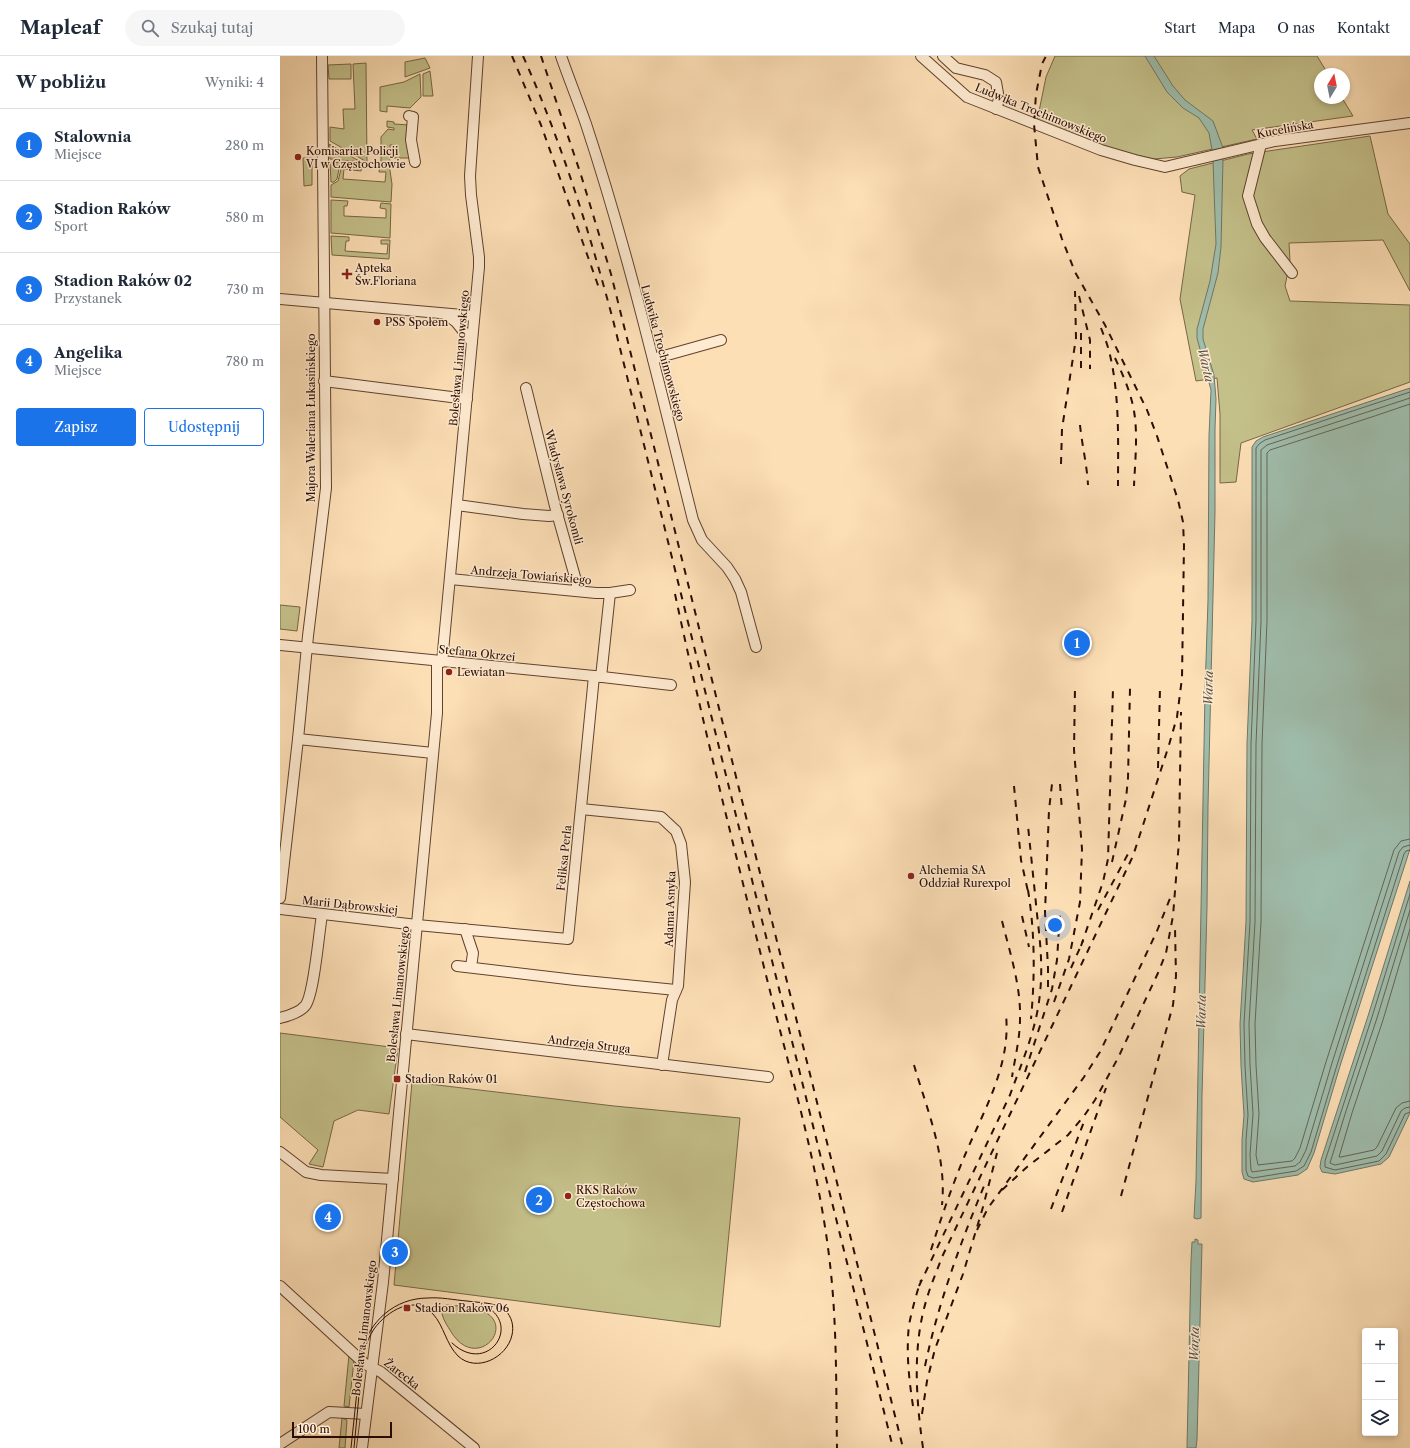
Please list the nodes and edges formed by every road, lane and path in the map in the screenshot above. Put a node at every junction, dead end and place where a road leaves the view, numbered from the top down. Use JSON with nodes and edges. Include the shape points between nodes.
{"nodes":[{"id":1,"x":322,"y":56,"type":"edge"},
{"id":2,"x":478,"y":56,"type":"edge"},
{"id":3,"x":561,"y":56,"type":"edge"},
{"id":4,"x":921,"y":56,"type":"edge"},
{"id":5,"x":943,"y":56,"type":"edge"},
{"id":6,"x":996,"y":109,"type":"junction"},
{"id":7,"x":409,"y":116,"type":"dead end"},
{"id":8,"x":1410,"y":123,"type":"edge"},
{"id":9,"x":1261,"y":144,"type":"junction"},
{"id":10,"x":415,"y":162,"type":"dead end"},
{"id":11,"x":1165,"y":167,"type":"joint"},
{"id":12,"x":1292,"y":273,"type":"dead end"},
{"id":13,"x":280,"y":298,"type":"edge"},
{"id":14,"x":323,"y":302,"type":"junction"},
{"id":15,"x":445,"y":314,"type":"junction"},
{"id":16,"x":474,"y":316,"type":"junction"},
{"id":17,"x":721,"y":340,"type":"dead end"},
{"id":18,"x":472,"y":342,"type":"junction"},
{"id":19,"x":653,"y":358,"type":"junction"},
{"id":20,"x":324,"y":381,"type":"junction"},
{"id":21,"x":526,"y":388,"type":"dead end"},
{"id":22,"x":467,"y":399,"type":"junction"},
{"id":23,"x":457,"y":505,"type":"junction"},
{"id":24,"x":558,"y":515,"type":"junction"},
{"id":25,"x":450,"y":579,"type":"junction"},
{"id":26,"x":630,"y":590,"type":"dead end"},
{"id":27,"x":577,"y":591,"type":"junction"},
{"id":28,"x":610,"y":593,"type":"junction"},
{"id":29,"x":280,"y":645,"type":"edge"},
{"id":30,"x":307,"y":647,"type":"junction"},
{"id":31,"x":756,"y":647,"type":"dead end"},
{"id":32,"x":440,"y":661,"type":"junction"},
{"id":33,"x":597,"y":676,"type":"junction"},
{"id":34,"x":671,"y":685,"type":"dead end"},
{"id":35,"x":298,"y":739,"type":"junction"},
{"id":36,"x":433,"y":753,"type":"junction"},
{"id":37,"x":581,"y":809,"type":"junction"},
{"id":38,"x":280,"y":898,"type":"edge"},
{"id":39,"x":280,"y":910,"type":"edge"},
{"id":40,"x":322,"y":915,"type":"junction"},
{"id":41,"x":417,"y":925,"type":"junction"},
{"id":42,"x":465,"y":929,"type":"junction"},
{"id":43,"x":457,"y":966,"type":"dead end"},
{"id":44,"x":471,"y":967,"type":"junction"},
{"id":45,"x":676,"y":990,"type":"junction"},
{"id":46,"x":280,"y":1018,"type":"edge"},
{"id":47,"x":406,"y":1034,"type":"junction"},
{"id":48,"x":662,"y":1065,"type":"junction"},
{"id":49,"x":768,"y":1077,"type":"dead end"},
{"id":50,"x":280,"y":1152,"type":"edge"},
{"id":51,"x":393,"y":1179,"type":"junction"},
{"id":52,"x":280,"y":1286,"type":"edge"},
{"id":53,"x":373,"y":1367,"type":"junction"},
{"id":54,"x":366,"y":1414,"type":"junction"},
{"id":55,"x":280,"y":1444,"type":"edge"},
{"id":56,"x":362,"y":1448,"type":"edge"},
{"id":57,"x":474,"y":1448,"type":"edge"}],
"edges":[{"from":1,"to":14,"type":"street","name":"Majora Waleriana Łukasińskiego"},
{"from":2,"to":16,"type":"street","name":"Bolesława Limanowskiego","via":[[470,176],[479,257]]},
{"from":3,"to":19,"type":"street","name":"Ludwika Trochimowskiego","via":[[586,124]]},
{"from":4,"to":6,"type":"street","name":"Ludwika Trochimowskiego","via":[[967,97]]},
{"from":5,"to":6,"type":"street","via":[[956,68],[985,75],[996,82],[999,98]]},
{"from":6,"to":11,"type":"street","name":"Ludwika Trochimowskiego","via":[[1101,150]]},
{"from":7,"to":10,"type":"street","via":[[413,117],[411,140]]},
{"from":8,"to":9,"type":"street","name":"Kucelińska"},
{"from":9,"to":11,"type":"street","name":"Kucelińska"},
{"from":9,"to":12,"type":"street","via":[[1248,196],[1265,238]]},
{"from":13,"to":14,"type":"street"},
{"from":14,"to":15,"type":"street"},
{"from":14,"to":20,"type":"street","name":"Majora Waleriana Łukasińskiego"},
{"from":15,"to":16,"type":"street"},
{"from":15,"to":18,"type":"street","via":[[456,322]]},
{"from":16,"to":18,"type":"street","name":"Bolesława Limanowskiego"},
{"from":17,"to":19,"type":"street"},
{"from":18,"to":22,"type":"street","name":"Bolesława Limanowskiego"},
{"from":19,"to":31,"type":"street","name":"Ludwika Trochimowskiego","via":[[693,520],[702,540],[735,579]]},
{"from":20,"to":22,"type":"street"},
{"from":20,"to":30,"type":"street","name":"Majora Waleriana Łukasińskiego","via":[[326,488]]},
{"from":21,"to":24,"type":"street","name":"Władysława Syrokomli"},
{"from":22,"to":23,"type":"street","name":"Bolesława Limanowskiego"},
{"from":23,"to":24,"type":"street","via":[[523,514]]},
{"from":23,"to":25,"type":"street","name":"Bolesława Limanowskiego"},
{"from":24,"to":27,"type":"street","name":"Władysława Syrokomli"},
{"from":25,"to":27,"type":"street","name":"Andrzeja Towiańskiego"},
{"from":25,"to":32,"type":"street","name":"Bolesława Limanowskiego"},
{"from":26,"to":28,"type":"street","name":"Andrzeja Towiańskiego"},
{"from":27,"to":28,"type":"street","name":"Andrzeja Towiańskiego"},
{"from":28,"to":33,"type":"street"},
{"from":29,"to":30,"type":"street","name":"Stefana Okrzei"},
{"from":30,"to":32,"type":"street","name":"Stefana Okrzei"},
{"from":30,"to":35,"type":"street","name":"Majora Waleriana Łukasińskiego"},
{"from":32,"to":33,"type":"street","name":"Stefana Okrzei"},
{"from":32,"to":36,"type":"street","name":"Bolesława Limanowskiego"},
{"from":33,"to":34,"type":"street","name":"Stefana Okrzei"},
{"from":33,"to":37,"type":"street","name":"Feliksa Perla"},
{"from":35,"to":36,"type":"street"},
{"from":35,"to":38,"type":"street","name":"Majora Waleriana Łukasińskiego"},
{"from":36,"to":41,"type":"street","name":"Bolesława Limanowskiego"},
{"from":37,"to":42,"type":"street","name":"Feliksa Perla","via":[[568,940]]},
{"from":37,"to":45,"type":"street","name":"Adama Asnyka","via":[[661,817],[676,831],[682,844],[685,882]]},
{"from":39,"to":40,"type":"street","name":"Marii Dąbrowskiej"},
{"from":40,"to":41,"type":"street","name":"Marii Dąbrowskiej"},
{"from":40,"to":46,"type":"street","via":[[311,993],[306,1006],[298,1012]]},
{"from":41,"to":42,"type":"street","name":"Feliksa Perla"},
{"from":41,"to":47,"type":"street","name":"Bolesława Limanowskiego"},
{"from":42,"to":44,"type":"street","via":[[473,953]]},
{"from":43,"to":44,"type":"street"},
{"from":44,"to":45,"type":"street"},
{"from":45,"to":48,"type":"street","name":"Adama Asnyka","via":[[672,1000]]},
{"from":47,"to":48,"type":"street","name":"Andrzeja Struga"},
{"from":47,"to":51,"type":"street","name":"Bolesława Limanowskiego"},
{"from":48,"to":49,"type":"street","name":"Andrzeja Struga"},
{"from":50,"to":51,"type":"street","via":[[306,1172]]},
{"from":51,"to":53,"type":"street","name":"Bolesława Limanowskiego"},
{"from":52,"to":53,"type":"street","name":"Żarecka","via":[[351,1352],[365,1364]]},
{"from":53,"to":54,"type":"street","name":"Bolesława Limanowskiego"},
{"from":53,"to":57,"type":"street","name":"Żarecka"},
{"from":54,"to":55,"type":"street","via":[[329,1412]]},
{"from":54,"to":56,"type":"street","name":"Bolesława Limanowskiego"}]}
